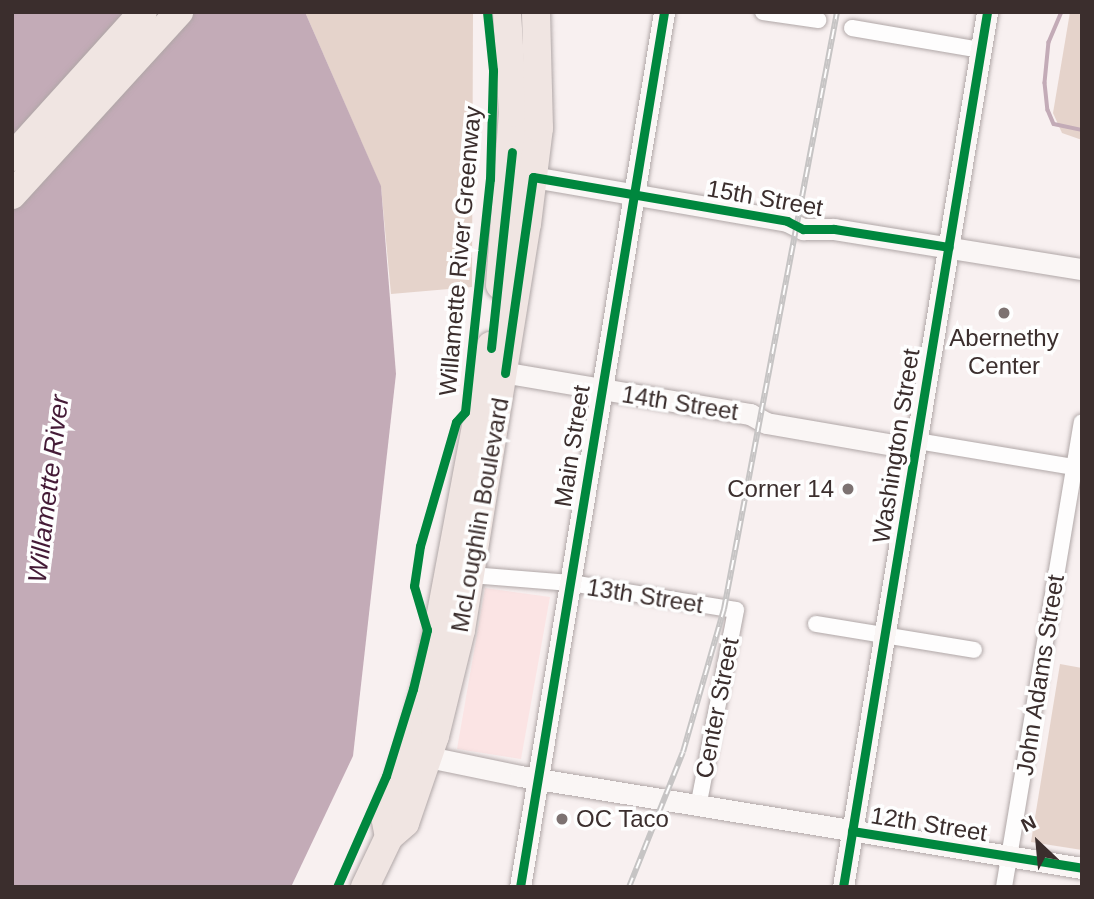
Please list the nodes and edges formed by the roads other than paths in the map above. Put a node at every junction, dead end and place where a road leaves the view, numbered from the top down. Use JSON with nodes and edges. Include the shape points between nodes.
{"nodes":[{"id":1,"x":144,"y":12,"type":"edge"},
{"id":2,"x":179,"y":12,"type":"edge"},
{"id":3,"x":507,"y":12,"type":"edge"},
{"id":4,"x":536,"y":12,"type":"edge"},
{"id":5,"x":664,"y":12,"type":"edge"},
{"id":6,"x":763,"y":12,"type":"edge"},
{"id":7,"x":987,"y":12,"type":"edge"},
{"id":8,"x":818,"y":20,"type":"dead end"},
{"id":9,"x":852,"y":28,"type":"dead end"},
{"id":10,"x":981,"y":50,"type":"junction"},
{"id":11,"x":12,"y":157,"type":"edge"},
{"id":12,"x":533,"y":177,"type":"junction"},
{"id":13,"x":12,"y":195,"type":"edge"},
{"id":14,"x":635,"y":195,"type":"junction"},
{"id":15,"x":949,"y":247,"type":"junction"},
{"id":16,"x":1082,"y":269,"type":"edge"},
{"id":17,"x":496,"y":371,"type":"junction"},
{"id":18,"x":600,"y":390,"type":"junction"},
{"id":19,"x":1082,"y":423,"type":"edge"},
{"id":20,"x":917,"y":441,"type":"junction"},
{"id":21,"x":1074,"y":467,"type":"junction"},
{"id":22,"x":471,"y":575,"type":"junction"},
{"id":23,"x":571,"y":583,"type":"junction"},
{"id":24,"x":736,"y":610,"type":"joint"},
{"id":25,"x":816,"y":624,"type":"dead end"},
{"id":26,"x":885,"y":635,"type":"junction"},
{"id":27,"x":974,"y":650,"type":"dead end"},
{"id":28,"x":419,"y":755,"type":"junction"},
{"id":29,"x":538,"y":779,"type":"junction"},
{"id":30,"x":698,"y":807,"type":"junction"},
{"id":31,"x":852,"y":831,"type":"junction"},
{"id":32,"x":1009,"y":857,"type":"junction"},
{"id":33,"x":1082,"y":868,"type":"edge"},
{"id":34,"x":365,"y":887,"type":"edge"},
{"id":35,"x":520,"y":887,"type":"edge"},
{"id":36,"x":842,"y":887,"type":"edge"},
{"id":37,"x":1004,"y":887,"type":"edge"}],
"edges":[{"from":1,"to":11,"type":"highway"},
{"from":2,"to":13,"type":"highway"},
{"from":3,"to":17,"type":"highway","name":"McLoughlin Boulevard","via":[[513,76],[510,189]]},
{"from":4,"to":12,"type":"highway","name":"McLoughlin Boulevard","via":[[540,86]]},
{"from":5,"to":14,"type":"street","name":"Main Street"},
{"from":6,"to":8,"type":"street"},
{"from":7,"to":10,"type":"street","name":"Washington Street"},
{"from":9,"to":10,"type":"street"},
{"from":10,"to":15,"type":"street","name":"Washington Street"},
{"from":12,"to":14,"type":"street","name":"15th Street"},
{"from":12,"to":17,"type":"highway","name":"McLoughlin Boulevard"},
{"from":14,"to":15,"type":"street","name":"15th Street","via":[[787,221],[803,229],[834,229]]},
{"from":14,"to":18,"type":"street","name":"Main Street"},
{"from":15,"to":16,"type":"street","name":"15th Street"},
{"from":15,"to":20,"type":"street","name":"Washington Street"},
{"from":17,"to":18,"type":"street","name":"14th Street"},
{"from":17,"to":22,"type":"highway","name":"McLoughlin Boulevard"},
{"from":17,"to":28,"type":"highway","name":"McLoughlin Boulevard","via":[[442,619]]},
{"from":18,"to":20,"type":"street","name":"14th Street","via":[[750,414],[767,410],[895,432]]},
{"from":18,"to":23,"type":"street","name":"Main Street"},
{"from":19,"to":21,"type":"street","name":"John Adams Street"},
{"from":20,"to":21,"type":"street","name":"14th Street"},
{"from":20,"to":26,"type":"street","name":"Washington Street"},
{"from":21,"to":32,"type":"street","name":"John Adams Street"},
{"from":22,"to":23,"type":"street","name":"13th Street"},
{"from":22,"to":28,"type":"highway","name":"McLoughlin Boulevard"},
{"from":23,"to":24,"type":"street","name":"13th Street"},
{"from":23,"to":29,"type":"street","name":"Main Street"},
{"from":24,"to":30,"type":"street","name":"Center Street"},
{"from":25,"to":26,"type":"street"},
{"from":26,"to":27,"type":"street"},
{"from":26,"to":31,"type":"street","name":"Washington Street"},
{"from":28,"to":29,"type":"street","name":"12th Street"},
{"from":28,"to":34,"type":"highway","name":"McLoughlin Boulevard","via":[[405,823],[389,838]]},
{"from":29,"to":30,"type":"street","name":"12th Street"},
{"from":29,"to":35,"type":"street","name":"Main Street"},
{"from":30,"to":31,"type":"street","name":"12th Street"},
{"from":31,"to":32,"type":"street","name":"12th Street"},
{"from":31,"to":36,"type":"street","name":"Washington Street"},
{"from":32,"to":33,"type":"street","name":"12th Street"},
{"from":32,"to":37,"type":"street","name":"John Adams Street"}]}
